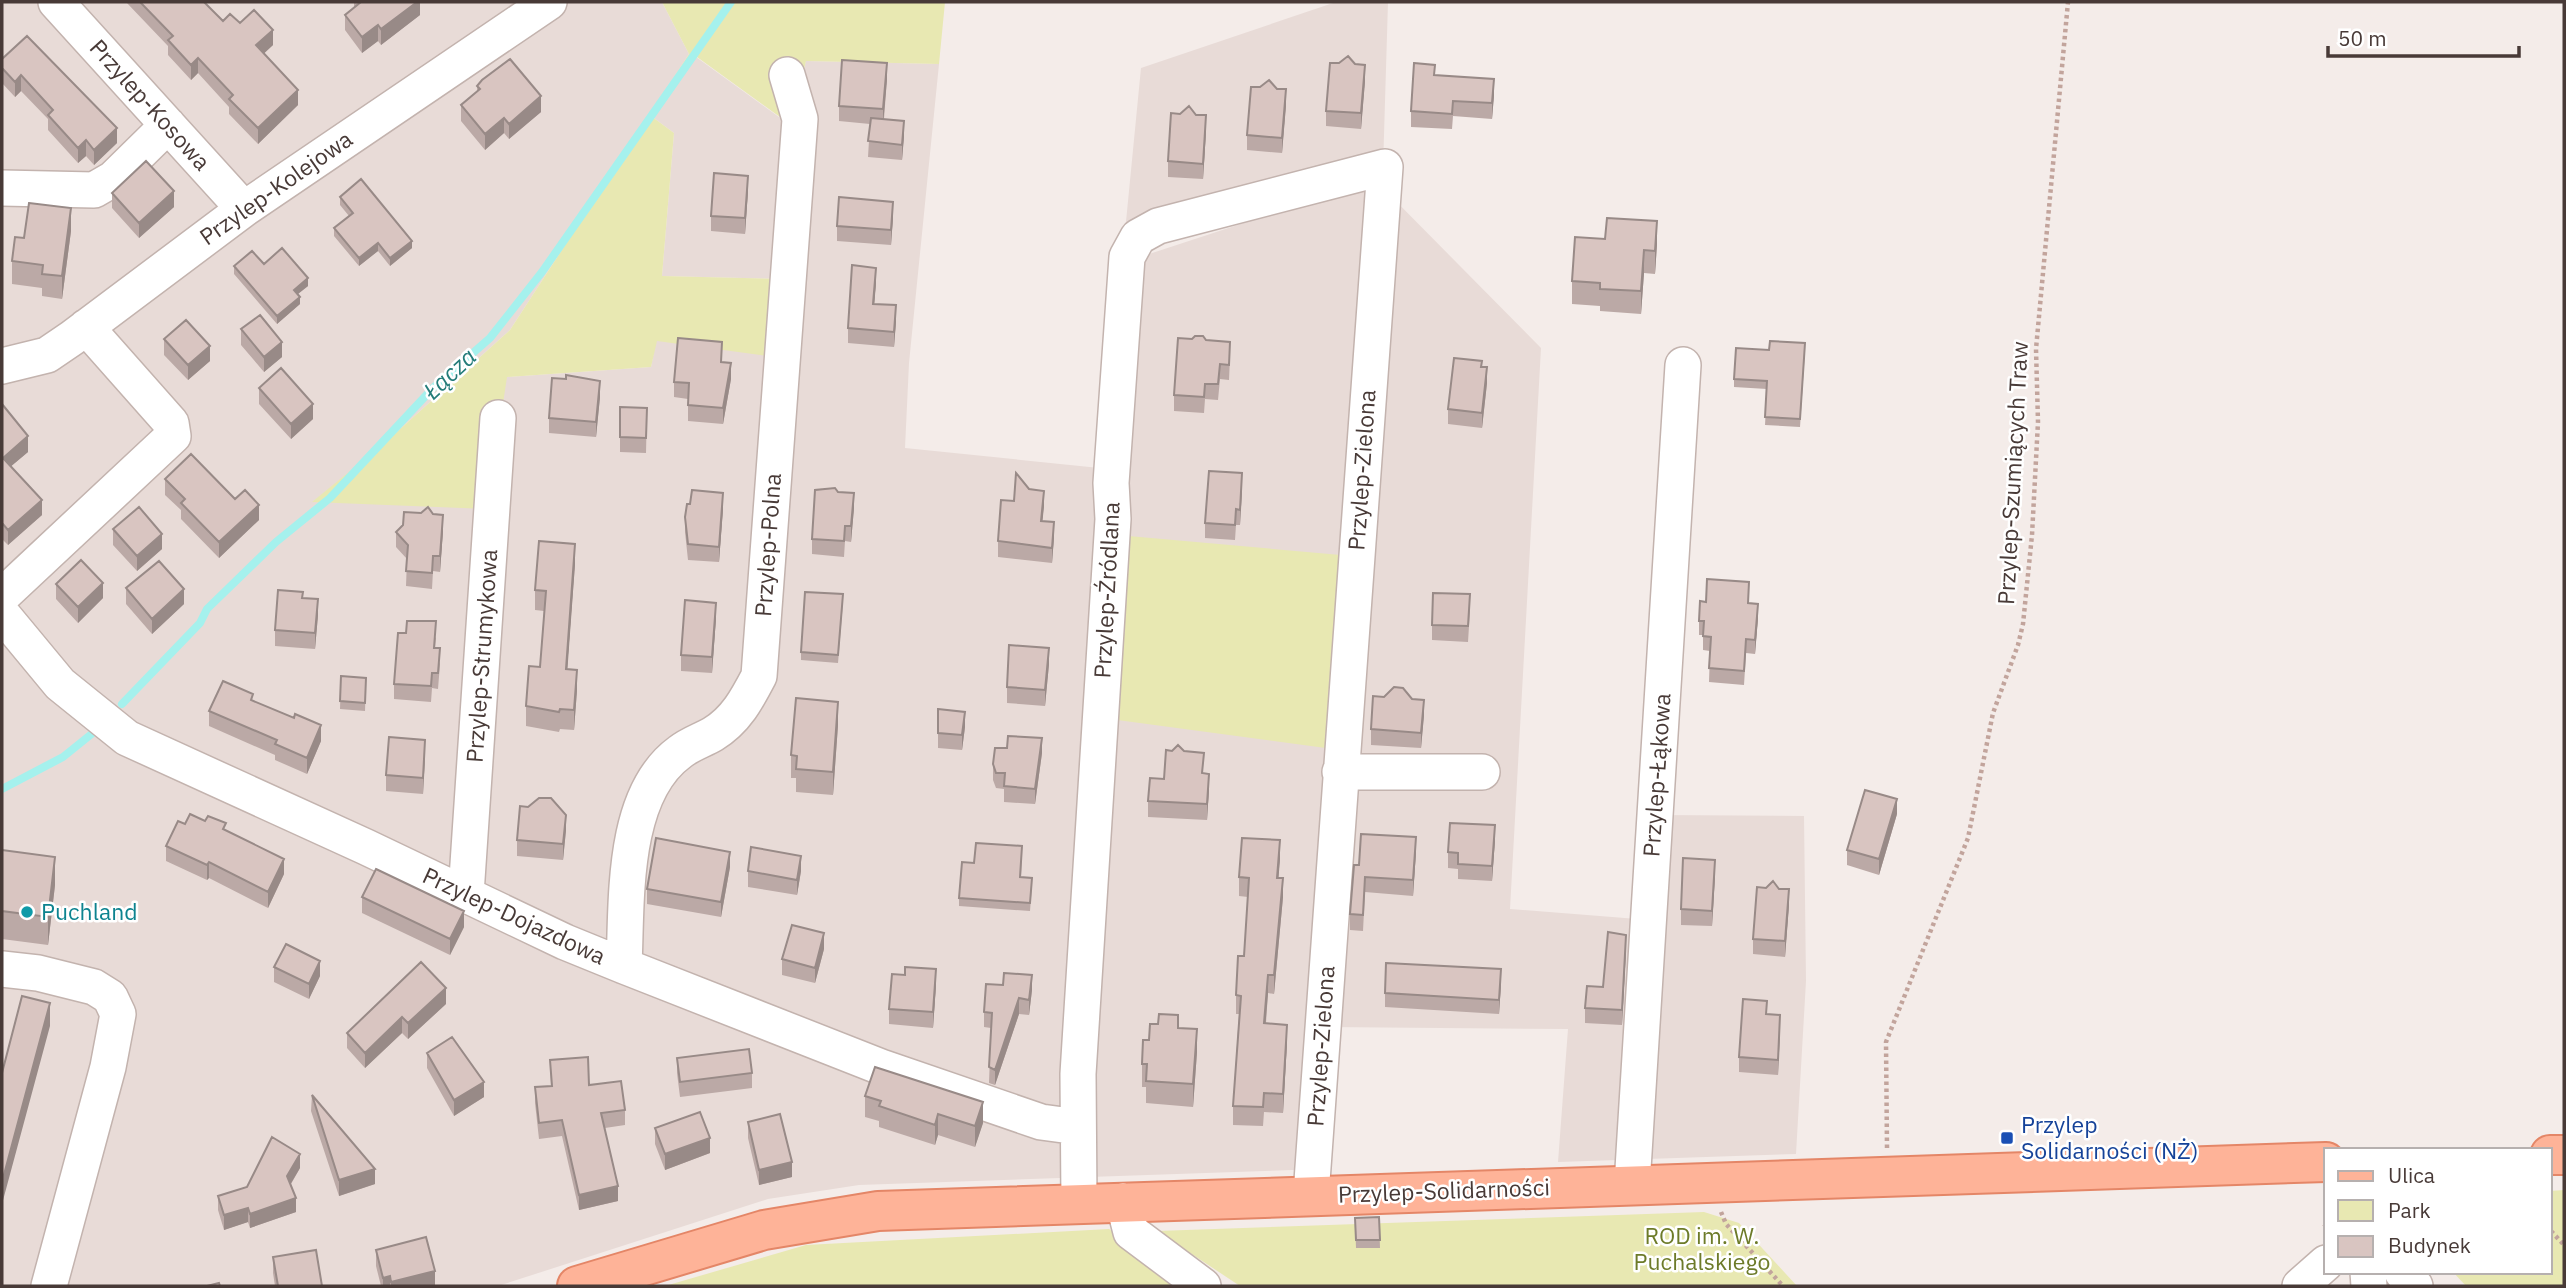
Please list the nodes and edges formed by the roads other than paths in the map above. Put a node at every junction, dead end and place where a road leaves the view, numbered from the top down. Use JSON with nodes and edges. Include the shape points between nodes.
{"nodes":[{"id":1,"x":56,"y":2,"type":"edge"},
{"id":2,"x":549,"y":2,"type":"edge"},
{"id":3,"x":787,"y":75,"type":"dead end"},
{"id":4,"x":168,"y":125,"type":"junction"},
{"id":5,"x":1385,"y":167,"type":"joint"},
{"id":6,"x":2,"y":188,"type":"edge"},
{"id":7,"x":244,"y":208,"type":"junction"},
{"id":8,"x":86,"y":327,"type":"junction"},
{"id":9,"x":1683,"y":365,"type":"dead end"},
{"id":10,"x":2,"y":366,"type":"edge"},
{"id":11,"x":498,"y":418,"type":"dead end"},
{"id":12,"x":2,"y":596,"type":"edge"},
{"id":13,"x":2,"y":614,"type":"edge"},
{"id":14,"x":1340,"y":772,"type":"junction"},
{"id":15,"x":1482,"y":772,"type":"dead end"},
{"id":16,"x":466,"y":894,"type":"junction"},
{"id":17,"x":624,"y":966,"type":"junction"},
{"id":18,"x":2,"y":969,"type":"edge"},
{"id":19,"x":1078,"y":1127,"type":"junction"},
{"id":20,"x":2324,"y":1168,"type":"edge"},
{"id":21,"x":1632,"y":1185,"type":"junction"},
{"id":22,"x":1311,"y":1195,"type":"junction"},
{"id":23,"x":1123,"y":1201,"type":"junction"},
{"id":24,"x":1079,"y":1202,"type":"junction"},
{"id":25,"x":2324,"y":1265,"type":"edge"},
{"id":26,"x":49,"y":1286,"type":"edge"},
{"id":27,"x":577,"y":1286,"type":"edge"},
{"id":28,"x":1203,"y":1286,"type":"edge"},
{"id":29,"x":2300,"y":1286,"type":"edge"}],
"edges":[{"from":1,"to":4,"type":"street","name":"Przylep-Kosowa"},
{"from":2,"to":7,"type":"street","name":"Przylep-Kolejowa"},
{"from":3,"to":17,"type":"street","name":"Przylep-Polna","via":[[800,120],[758,676],[743,708],[716,732],[679,752],[654,779],[639,809],[632,844]]},
{"from":4,"to":6,"type":"street","via":[[113,179],[94,190]]},
{"from":4,"to":7,"type":"street","name":"Przylep-Kosowa"},
{"from":5,"to":14,"type":"street","name":"Przylep-Zielona"},
{"from":5,"to":19,"type":"street","name":"Przylep-Źródlana","via":[[1158,226],[1138,237],[1126,257]]},
{"from":7,"to":8,"type":"street","name":"Przylep-Kolejowa"},
{"from":8,"to":10,"type":"street","name":"Przylep-Kolejowa","via":[[47,355]]},
{"from":8,"to":12,"type":"street","via":[[171,423],[173,436]]},
{"from":9,"to":21,"type":"street","name":"Przylep-Łąkowa"},
{"from":11,"to":16,"type":"street","name":"Przylep-Strumykowa"},
{"from":13,"to":16,"type":"street","name":"Przylep-Dojazdowa","via":[[60,684],[127,738]]},
{"from":14,"to":15,"type":"street"},
{"from":14,"to":22,"type":"street","name":"Przylep-Zielona"},
{"from":16,"to":17,"type":"street","name":"Przylep-Dojazdowa"},
{"from":17,"to":19,"type":"street","name":"Przylep-Dojazdowa","via":[[881,1067],[1041,1122]]},
{"from":18,"to":26,"type":"street","via":[[94,987],[110,997],[118,1014],[108,1068]]},
{"from":19,"to":24,"type":"street","name":"Przylep-Źródlana"},
{"from":20,"to":21,"type":"main road","name":"Przylep-Solidarności"},
{"from":21,"to":22,"type":"main road","name":"Przylep-Solidarności"},
{"from":22,"to":23,"type":"main road","name":"Przylep-Solidarności"},
{"from":23,"to":24,"type":"main road","name":"Przylep-Solidarności"},
{"from":23,"to":28,"type":"street","via":[[1131,1232]]},
{"from":24,"to":27,"type":"main road","name":"Przylep-Solidarności","via":[[878,1211],[818,1219],[751,1233]]},
{"from":25,"to":29,"type":"street"}]}
